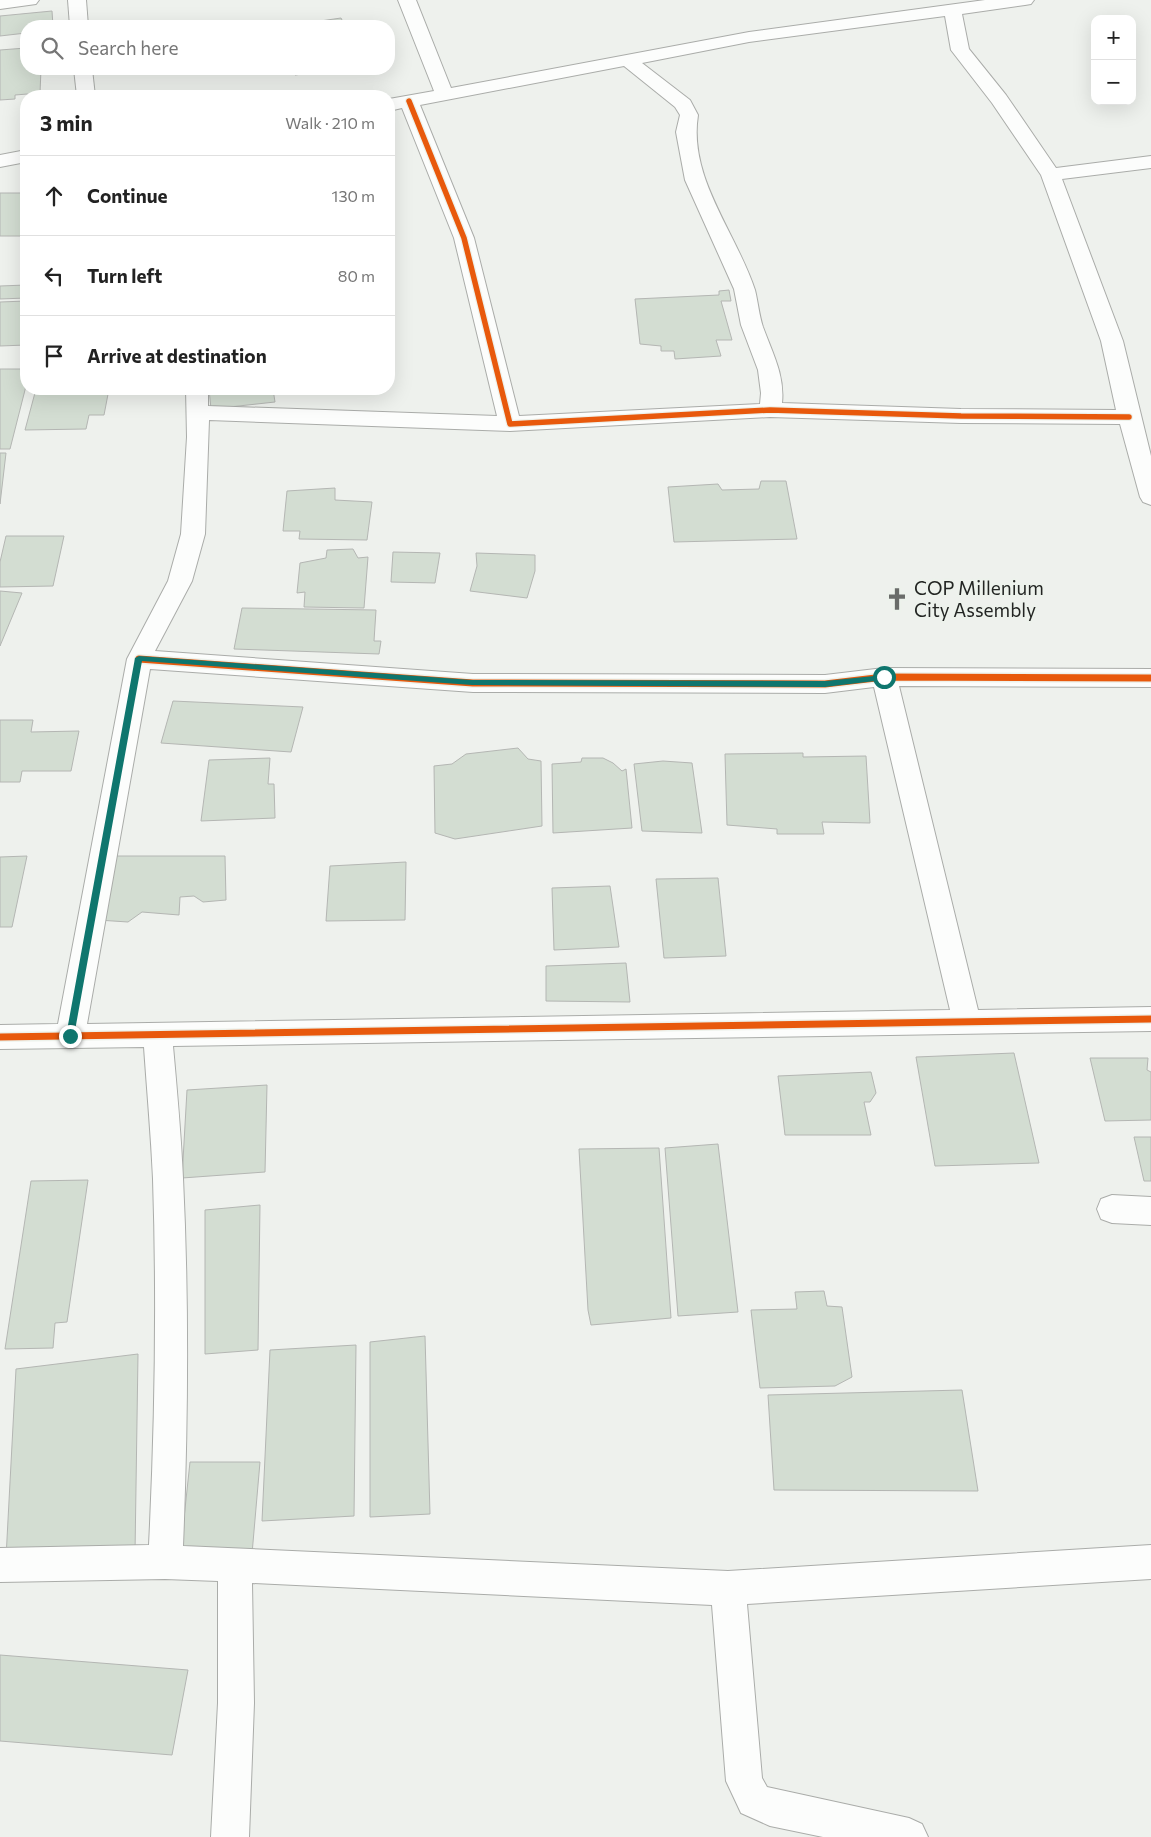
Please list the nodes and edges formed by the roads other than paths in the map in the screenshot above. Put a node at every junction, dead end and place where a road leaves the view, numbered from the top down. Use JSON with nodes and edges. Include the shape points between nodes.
{"nodes":[{"id":1,"x":30,"y":0,"type":"edge"},
{"id":2,"x":77,"y":0,"type":"edge"},
{"id":3,"x":407,"y":0,"type":"edge"},
{"id":4,"x":1025,"y":0,"type":"edge"},
{"id":5,"x":0,"y":4,"type":"edge"},
{"id":6,"x":953,"y":11,"type":"junction"},
{"id":7,"x":79,"y":20,"type":"edge"},
{"id":8,"x":629,"y":61,"type":"junction"},
{"id":9,"x":84,"y":75,"type":"edge"},
{"id":10,"x":85,"y":90,"type":"edge"},
{"id":11,"x":444,"y":93,"type":"junction"},
{"id":12,"x":399,"y":103,"type":"edge"},
{"id":13,"x":20,"y":157,"type":"edge"},
{"id":14,"x":0,"y":160,"type":"edge"},
{"id":15,"x":1151,"y":162,"type":"edge"},
{"id":16,"x":1051,"y":175,"type":"junction"},
{"id":17,"x":197,"y":401,"type":"edge"},
{"id":18,"x":770,"y":410,"type":"junction"},
{"id":19,"x":1129,"y":417,"type":"junction"},
{"id":20,"x":510,"y":424,"type":"junction"},
{"id":21,"x":1151,"y":497,"type":"edge"},
{"id":22,"x":139,"y":658,"type":"junction"},
{"id":23,"x":884,"y":677,"type":"junction"},
{"id":24,"x":1151,"y":678,"type":"edge"},
{"id":25,"x":1151,"y":1019,"type":"edge"},
{"id":26,"x":966,"y":1022,"type":"junction"},
{"id":27,"x":158,"y":1035,"type":"junction"},
{"id":28,"x":70,"y":1036,"type":"junction"},
{"id":29,"x":0,"y":1037,"type":"edge"},
{"id":30,"x":1112,"y":1209,"type":"dead end"},
{"id":31,"x":1151,"y":1211,"type":"edge"},
{"id":32,"x":165,"y":1562,"type":"junction"},
{"id":33,"x":1151,"y":1562,"type":"edge"},
{"id":34,"x":235,"y":1565,"type":"junction"},
{"id":35,"x":0,"y":1566,"type":"edge"},
{"id":36,"x":728,"y":1588,"type":"junction"},
{"id":37,"x":230,"y":1837,"type":"edge"},
{"id":38,"x":909,"y":1837,"type":"edge"}],
"edges":[{"from":1,"to":5,"type":"street"},
{"from":2,"to":7,"type":"street"},
{"from":3,"to":11,"type":"street"},
{"from":4,"to":6,"type":"street"},
{"from":6,"to":8,"type":"street","via":[[749,38]]},
{"from":6,"to":16,"type":"street","via":[[960,50],[999,99]]},
{"from":8,"to":11,"type":"street"},
{"from":8,"to":18,"type":"street","via":[[683,104],[689,115],[686,132],[695,180],[744,289],[752,324],[770,370]]},
{"from":9,"to":10,"type":"street"},
{"from":11,"to":12,"type":"street"},
{"from":12,"to":20,"type":"street","via":[[464,238]]},
{"from":13,"to":14,"type":"street"},
{"from":15,"to":16,"type":"street"},
{"from":16,"to":19,"type":"street","via":[[1112,341]]},
{"from":17,"to":20,"type":"street"},
{"from":17,"to":22,"type":"street","via":[[193,534],[180,581]]},
{"from":18,"to":19,"type":"street"},
{"from":18,"to":20,"type":"street"},
{"from":19,"to":21,"type":"street"},
{"from":22,"to":23,"type":"street","via":[[472,683],[825,684]]},
{"from":22,"to":28,"type":"street"},
{"from":23,"to":24,"type":"street"},
{"from":23,"to":26,"type":"street"},
{"from":25,"to":26,"type":"street"},
{"from":26,"to":27,"type":"street"},
{"from":27,"to":28,"type":"street"},
{"from":27,"to":32,"type":"street","via":[[170,1256],[170,1452]]},
{"from":28,"to":29,"type":"street"},
{"from":30,"to":31,"type":"street"},
{"from":32,"to":34,"type":"street"},
{"from":32,"to":35,"type":"street"},
{"from":33,"to":36,"type":"street"},
{"from":34,"to":36,"type":"street"},
{"from":34,"to":37,"type":"street","via":[[236,1703]]},
{"from":36,"to":38,"type":"street","via":[[744,1781],[754,1800],[770,1807]]}]}
